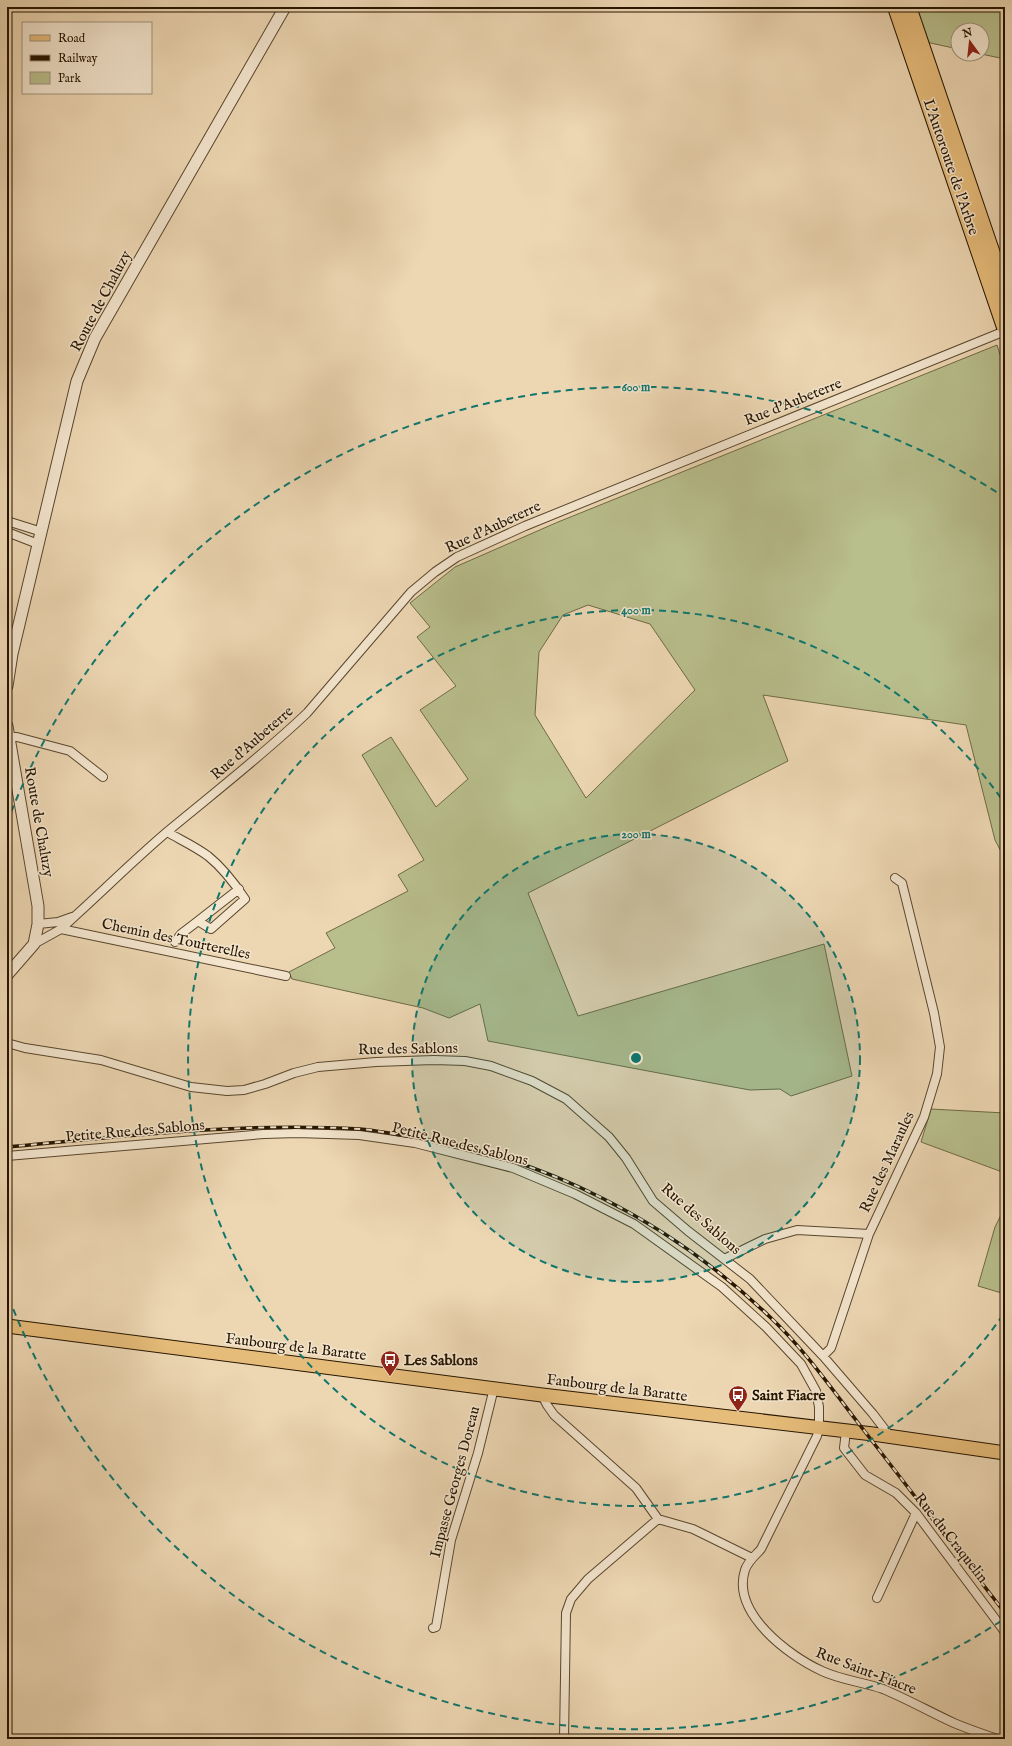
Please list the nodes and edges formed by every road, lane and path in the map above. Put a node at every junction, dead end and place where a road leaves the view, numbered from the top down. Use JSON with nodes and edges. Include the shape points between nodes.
{"nodes":[{"id":1,"x":285,"y":7,"type":"edge"},
{"id":2,"x":896,"y":7,"type":"edge"},
{"id":3,"x":908,"y":7,"type":"edge"},
{"id":4,"x":1005,"y":292,"type":"edge"},
{"id":5,"x":1005,"y":327,"type":"edge"},
{"id":6,"x":1005,"y":331,"type":"edge"},
{"id":7,"x":7,"y":521,"type":"edge"},
{"id":8,"x":7,"y":532,"type":"edge"},
{"id":9,"x":42,"y":532,"type":"junction"},
{"id":10,"x":38,"y":544,"type":"junction"},
{"id":11,"x":7,"y":686,"type":"edge"},
{"id":12,"x":8,"y":732,"type":"edge"},
{"id":13,"x":103,"y":777,"type":"dead end"},
{"id":14,"x":167,"y":832,"type":"junction"},
{"id":15,"x":895,"y":878,"type":"dead end"},
{"id":16,"x":239,"y":889,"type":"junction"},
{"id":17,"x":75,"y":916,"type":"junction"},
{"id":18,"x":198,"y":921,"type":"junction"},
{"id":19,"x":38,"y":924,"type":"junction"},
{"id":20,"x":61,"y":929,"type":"junction"},
{"id":21,"x":175,"y":942,"type":"dead end"},
{"id":22,"x":34,"y":944,"type":"junction"},
{"id":23,"x":7,"y":975,"type":"edge"},
{"id":24,"x":286,"y":976,"type":"dead end"},
{"id":25,"x":7,"y":1043,"type":"edge"},
{"id":26,"x":7,"y":1156,"type":"edge"},
{"id":27,"x":869,"y":1234,"type":"junction"},
{"id":28,"x":724,"y":1259,"type":"junction"},
{"id":29,"x":7,"y":1326,"type":"edge"},
{"id":30,"x":823,"y":1356,"type":"junction"},
{"id":31,"x":494,"y":1388,"type":"junction"},
{"id":32,"x":542,"y":1395,"type":"junction"},
{"id":33,"x":820,"y":1429,"type":"junction"},
{"id":34,"x":846,"y":1431,"type":"junction"},
{"id":35,"x":887,"y":1436,"type":"junction"},
{"id":36,"x":1005,"y":1453,"type":"edge"},
{"id":37,"x":916,"y":1513,"type":"junction"},
{"id":38,"x":658,"y":1520,"type":"junction"},
{"id":39,"x":752,"y":1558,"type":"junction"},
{"id":40,"x":877,"y":1598,"type":"dead end"},
{"id":41,"x":434,"y":1628,"type":"dead end"},
{"id":42,"x":1005,"y":1632,"type":"edge"},
{"id":43,"x":564,"y":1739,"type":"edge"},
{"id":44,"x":997,"y":1739,"type":"edge"}],
"edges":[{"from":1,"to":9,"type":"street","name":"Route de Chaluzy","via":[[95,338],[77,381]]},
{"from":2,"to":5,"type":"highway","name":"L'Autoroute de l'Arbre"},
{"from":3,"to":4,"type":"highway","name":"L'Autoroute de l'Arbre"},
{"from":6,"to":14,"type":"street","name":"Rue d'Aubeterre","via":[[525,526],[457,557],[411,592],[289,731]]},
{"from":7,"to":9,"type":"street"},
{"from":8,"to":10,"type":"street"},
{"from":9,"to":10,"type":"street","name":"Route de Chaluzy"},
{"from":10,"to":11,"type":"street","name":"Route de Chaluzy","via":[[8,670]]},
{"from":12,"to":13,"type":"street","via":[[17,738],[70,751]]},
{"from":12,"to":19,"type":"street","name":"Route de Chaluzy","via":[[38,906]]},
{"from":14,"to":16,"type":"street","via":[[208,856]]},
{"from":14,"to":17,"type":"street","name":"Rue d'Aubeterre"},
{"from":15,"to":27,"type":"street","name":"Rue des Maraules","via":[[902,883],[940,1047],[937,1074],[924,1117]]},
{"from":16,"to":18,"type":"street"},
{"from":16,"to":18,"type":"street","via":[[245,899],[210,929]]},
{"from":17,"to":19,"type":"street","name":"Rue d'Aubeterre","via":[[58,922]]},
{"from":17,"to":20,"type":"street","name":"Rue d'Aubeterre"},
{"from":18,"to":21,"type":"street"},
{"from":19,"to":22,"type":"street","name":"Route de Chaluzy"},
{"from":20,"to":22,"type":"street","name":"Rue d'Aubeterre"},
{"from":20,"to":24,"type":"street","name":"Chemin des Tourterelles"},
{"from":22,"to":23,"type":"street"},
{"from":25,"to":28,"type":"street","name":"Rue des Sablons","via":[[101,1060],[191,1087],[227,1091],[244,1090],[294,1073],[325,1066],[434,1060],[465,1061],[491,1066],[532,1081],[566,1099],[608,1137],[626,1158],[653,1201]]},
{"from":26,"to":33,"type":"street","name":"Petite Rue des Sablons","via":[[297,1133],[359,1135],[408,1142],[513,1168],[575,1194],[634,1224],[722,1287],[766,1327],[801,1364],[816,1391]]},
{"from":27,"to":28,"type":"street","via":[[797,1230],[765,1239]]},
{"from":27,"to":30,"type":"street","name":"Rue des Maraules","via":[[831,1348]]},
{"from":28,"to":30,"type":"street","name":"Rue des Sablons","via":[[750,1279]]},
{"from":29,"to":31,"type":"main road","name":"Faubourg de la Baratte"},
{"from":30,"to":35,"type":"street","via":[[873,1414]]},
{"from":31,"to":32,"type":"main road","name":"Faubourg de la Baratte"},
{"from":31,"to":41,"type":"street","name":"Impasse Georges Doreau","via":[[478,1453],[451,1540]]},
{"from":32,"to":33,"type":"main road","name":"Faubourg de la Baratte"},
{"from":32,"to":38,"type":"street","via":[[554,1415],[636,1488]]},
{"from":33,"to":34,"type":"main road","name":"Faubourg de la Baratte"},
{"from":33,"to":39,"type":"street","name":"Rue Saint-Fiacre","via":[[764,1543]]},
{"from":34,"to":35,"type":"main road","name":"Faubourg de la Baratte"},
{"from":34,"to":37,"type":"street","name":"Rue du Craquelin","via":[[844,1448],[865,1475],[896,1493]]},
{"from":35,"to":36,"type":"main road","name":"Faubourg de la Baratte"},
{"from":37,"to":40,"type":"street"},
{"from":37,"to":42,"type":"street","name":"Rue du Craquelin"},
{"from":38,"to":39,"type":"street","via":[[693,1529]]},
{"from":38,"to":43,"type":"street","via":[[588,1579],[571,1599],[566,1613]]},
{"from":39,"to":44,"type":"street","name":"Rue Saint-Fiacre","via":[[745,1569],[743,1585],[744,1595],[753,1614],[764,1630],[804,1662],[844,1680],[882,1689],[955,1724]]}]}
